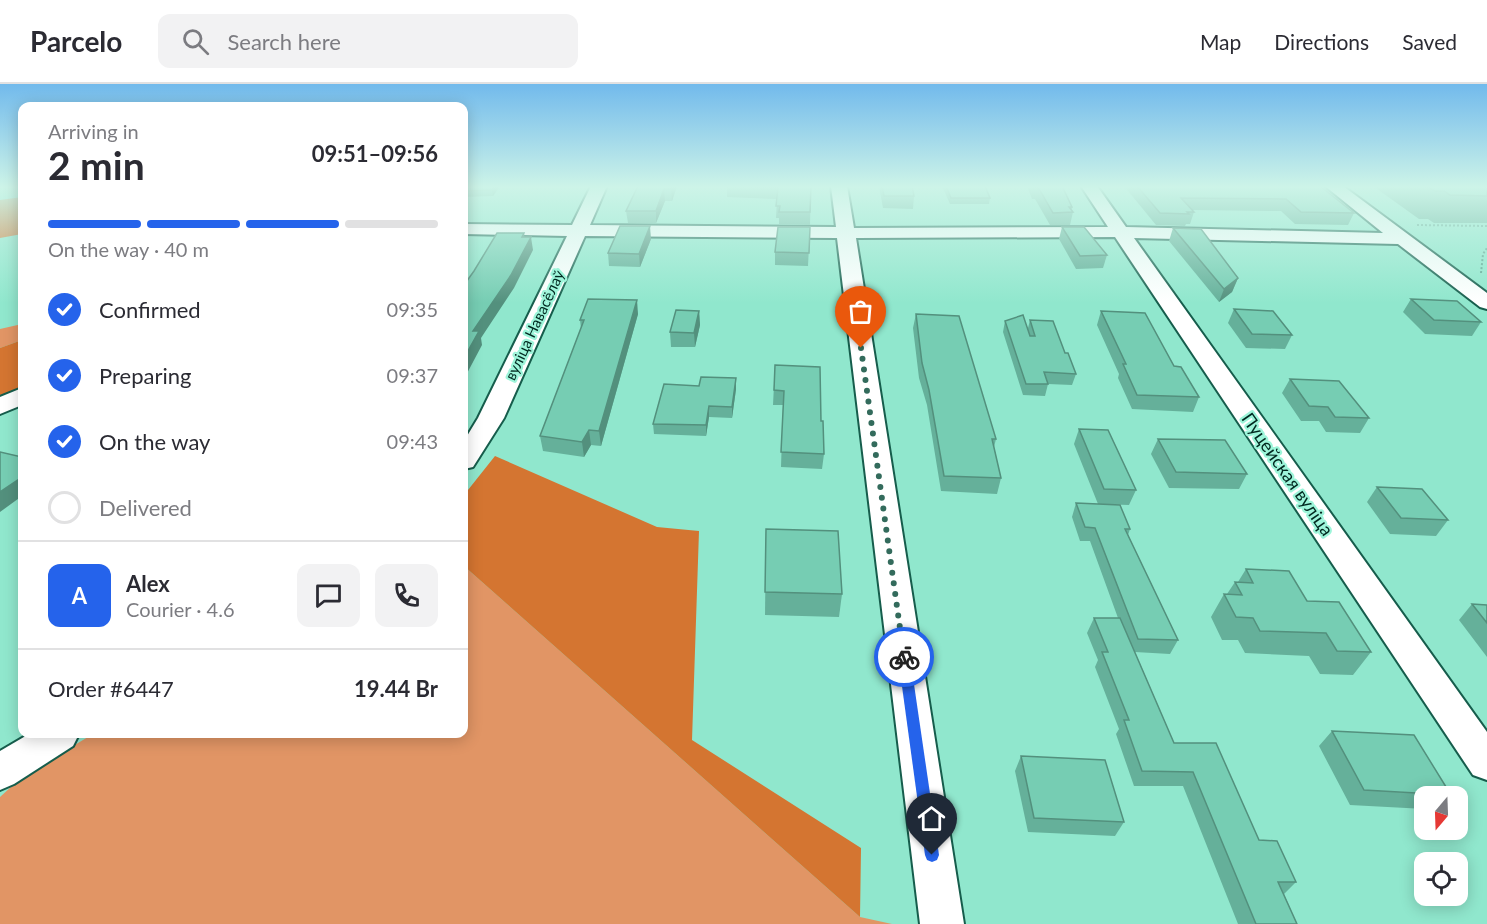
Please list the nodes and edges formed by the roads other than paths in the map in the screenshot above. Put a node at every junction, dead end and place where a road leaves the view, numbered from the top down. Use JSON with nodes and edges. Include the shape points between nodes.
{"nodes":[{"id":1,"x":581,"y":225,"type":"edge"},
{"id":2,"x":844,"y":225,"type":"edge"},
{"id":3,"x":1117,"y":225,"type":"edge"},
{"id":4,"x":1398,"y":225,"type":"edge"},
{"id":5,"x":468,"y":229,"type":"edge"},
{"id":6,"x":579,"y":230,"type":"junction"},
{"id":7,"x":1122,"y":232,"type":"junction"},
{"id":8,"x":1409,"y":232,"type":"junction"},
{"id":9,"x":845,"y":233,"type":"junction"},
{"id":10,"x":1484,"y":291,"type":"edge"},
{"id":11,"x":18,"y":398,"type":"edge"},
{"id":12,"x":0,"y":407,"type":"edge"},
{"id":13,"x":468,"y":454,"type":"edge"},
{"id":14,"x":54,"y":738,"type":"edge"},
{"id":15,"x":1487,"y":763,"type":"edge"},
{"id":16,"x":0,"y":772,"type":"edge"},
{"id":17,"x":942,"y":924,"type":"edge"}],
"edges":[{"from":1,"to":6,"type":"street","name":"вуліца Навасёлаў"},
{"from":2,"to":9,"type":"street"},
{"from":3,"to":7,"type":"street","name":"Пуцейская вуліца"},
{"from":4,"to":8,"type":"street"},
{"from":5,"to":6,"type":"street"},
{"from":6,"to":9,"type":"street"},
{"from":6,"to":13,"type":"street","name":"вуліца Навасёлаў","via":[[490,418]]},
{"from":7,"to":8,"type":"street"},
{"from":7,"to":9,"type":"street"},
{"from":7,"to":15,"type":"street","name":"Пуцейская вуліца"},
{"from":8,"to":10,"type":"street","via":[[1450,274]]},
{"from":9,"to":17,"type":"street"},
{"from":11,"to":12,"type":"street"},
{"from":14,"to":16,"type":"street"}]}
